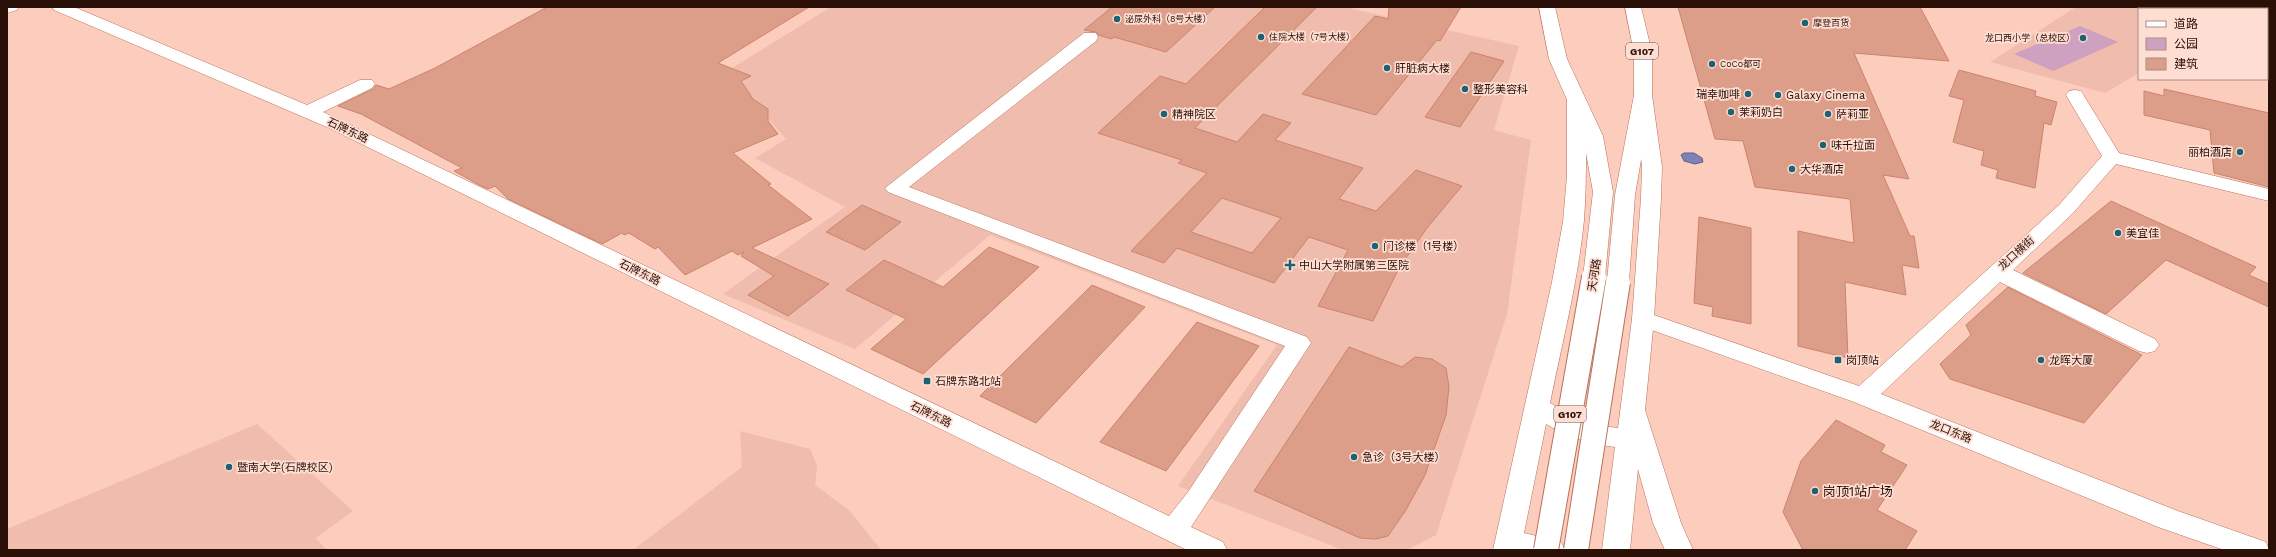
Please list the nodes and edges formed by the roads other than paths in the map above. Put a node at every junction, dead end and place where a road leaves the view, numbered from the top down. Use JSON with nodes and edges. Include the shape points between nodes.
{"nodes":[{"id":1,"x":11,"y":7,"type":"edge"},
{"id":2,"x":60,"y":7,"type":"edge"},
{"id":3,"x":1547,"y":7,"type":"edge"},
{"id":4,"x":1633,"y":7,"type":"edge"},
{"id":5,"x":7,"y":8,"type":"edge"},
{"id":6,"x":1090,"y":37,"type":"dead end"},
{"id":7,"x":366,"y":84,"type":"dead end"},
{"id":8,"x":1643,"y":95,"type":"junction"},
{"id":9,"x":2074,"y":95,"type":"dead end"},
{"id":10,"x":1576,"y":98,"type":"junction"},
{"id":11,"x":308,"y":112,"type":"junction"},
{"id":12,"x":2112,"y":157,"type":"junction"},
{"id":13,"x":2269,"y":195,"type":"edge"},
{"id":14,"x":1997,"y":271,"type":"junction"},
{"id":15,"x":1643,"y":319,"type":"junction"},
{"id":16,"x":2147,"y":345,"type":"dead end"},
{"id":17,"x":1863,"y":396,"type":"junction"},
{"id":18,"x":1537,"y":407,"type":"junction"},
{"id":19,"x":1634,"y":407,"type":"junction"},
{"id":20,"x":1630,"y":438,"type":"junction"},
{"id":21,"x":1173,"y":531,"type":"junction"},
{"id":22,"x":1508,"y":545,"type":"edge"},
{"id":23,"x":1213,"y":550,"type":"edge"},
{"id":24,"x":1546,"y":550,"type":"edge"},
{"id":25,"x":1551,"y":550,"type":"edge"},
{"id":26,"x":1576,"y":550,"type":"edge"},
{"id":27,"x":1616,"y":550,"type":"edge"},
{"id":28,"x":1679,"y":550,"type":"edge"},
{"id":29,"x":2256,"y":550,"type":"edge"}],
"edges":[{"from":1,"to":5,"type":"main road"},
{"from":2,"to":11,"type":"main road","name":"石牌东路"},
{"from":3,"to":10,"type":"main road","name":"天河路","number":"G107","via":[[1554,49]]},
{"from":4,"to":8,"type":"main road","number":"G107","via":[[1643,54]]},
{"from":6,"to":21,"type":"main road","via":[[895,188],[1299,343],[1197,499]]},
{"from":7,"to":11,"type":"main road"},
{"from":8,"to":15,"type":"main road","via":[[1652,177]]},
{"from":8,"to":26,"type":"main road","number":"G107","bridge":true,"via":[[1625,195],[1618,282]]},
{"from":9,"to":12,"type":"main road"},
{"from":10,"to":18,"type":"main road","via":[[1577,176],[1573,222]]},
{"from":10,"to":24,"type":"main road","name":"天河路","number":"G107","bridge":true,"via":[[1593,136],[1603,192],[1594,277]]},
{"from":11,"to":21,"type":"main road","name":"石牌东路"},
{"from":12,"to":13,"type":"main road"},
{"from":12,"to":14,"type":"main road","name":"龙口横街","via":[[2066,209]]},
{"from":14,"to":16,"type":"main road"},
{"from":14,"to":17,"type":"main road","name":"龙口横街"},
{"from":15,"to":17,"type":"main road","name":"龙口东路"},
{"from":15,"to":19,"type":"main road"},
{"from":17,"to":29,"type":"main road","name":"龙口东路","via":[[2168,519]]},
{"from":18,"to":20,"type":"main road","via":[[1576,431],[1600,437]]},
{"from":18,"to":22,"type":"main road"},
{"from":19,"to":20,"type":"main road"},
{"from":19,"to":28,"type":"main road","via":[[1667,523]]},
{"from":20,"to":27,"type":"main road"},
{"from":21,"to":23,"type":"main road","name":"石牌东路"},
{"from":22,"to":25,"type":"main road"}]}
